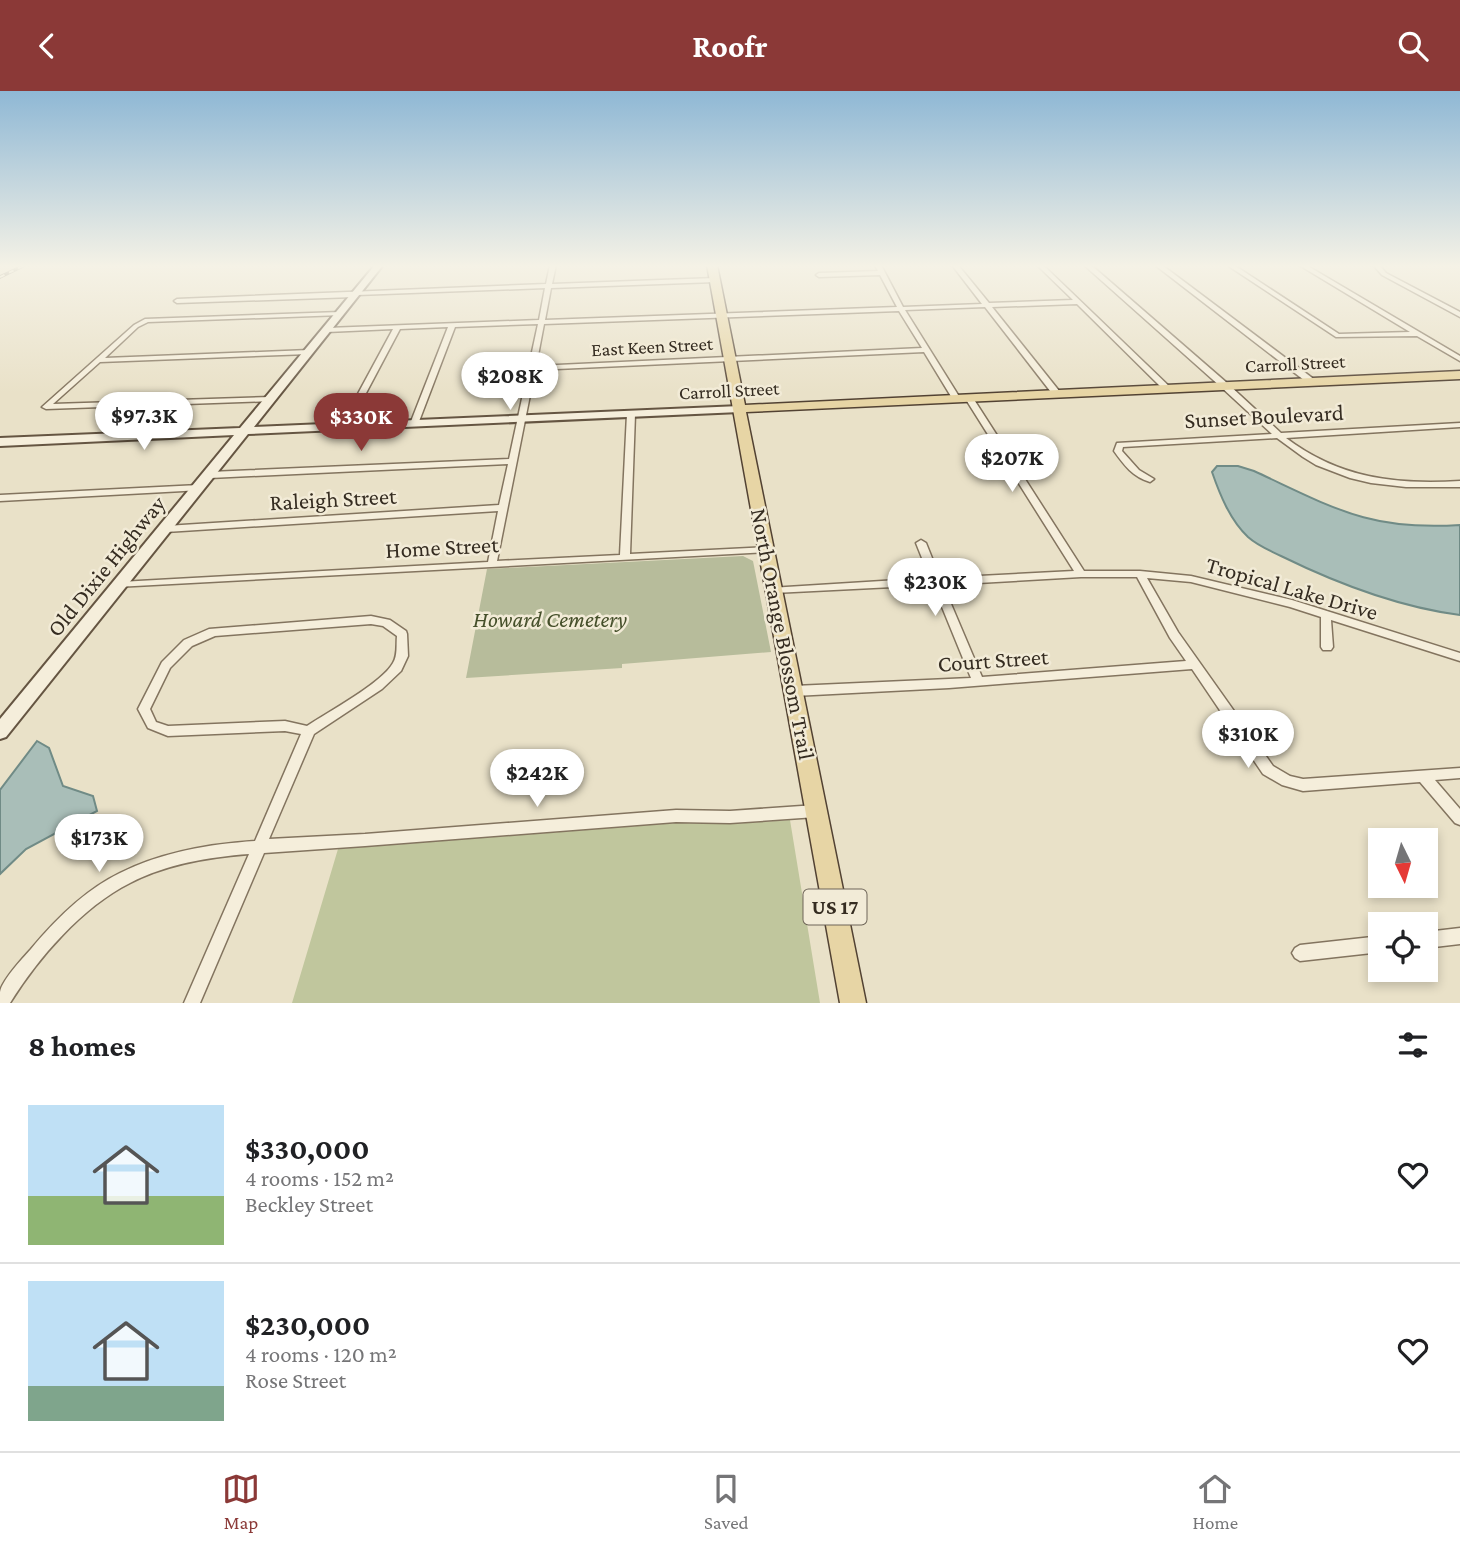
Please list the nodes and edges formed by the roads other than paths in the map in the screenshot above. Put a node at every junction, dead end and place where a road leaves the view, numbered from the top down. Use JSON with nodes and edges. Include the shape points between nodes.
{"nodes":[{"id":1,"x":345,"y":308,"type":"edge"},
{"id":2,"x":544,"y":308,"type":"edge"},
{"id":3,"x":720,"y":308,"type":"edge"},
{"id":4,"x":900,"y":308,"type":"junction"},
{"id":5,"x":913,"y":308,"type":"edge"},
{"id":6,"x":988,"y":308,"type":"edge"},
{"id":7,"x":1083,"y":308,"type":"edge"},
{"id":8,"x":1135,"y":308,"type":"edge"},
{"id":9,"x":1214,"y":308,"type":"edge"},
{"id":10,"x":1295,"y":308,"type":"edge"},
{"id":11,"x":1373,"y":308,"type":"edge"},
{"id":12,"x":340,"y":314,"type":"junction"},
{"id":13,"x":722,"y":316,"type":"junction"},
{"id":14,"x":541,"y":323,"type":"junction"},
{"id":15,"x":452,"y":326,"type":"junction"},
{"id":16,"x":397,"y":328,"type":"junction"},
{"id":17,"x":327,"y":330,"type":"junction"},
{"id":18,"x":1417,"y":334,"type":"junction"},
{"id":19,"x":925,"y":350,"type":"junction"},
{"id":20,"x":309,"y":352,"type":"junction"},
{"id":21,"x":730,"y":359,"type":"junction"},
{"id":22,"x":1460,"y":359,"type":"edge"},
{"id":23,"x":99,"y":360,"type":"junction"},
{"id":24,"x":533,"y":368,"type":"junction"},
{"id":25,"x":1460,"y":375,"type":"edge"},
{"id":26,"x":1312,"y":382,"type":"junction"},
{"id":27,"x":1224,"y":386,"type":"junction"},
{"id":28,"x":1168,"y":389,"type":"junction"},
{"id":29,"x":1057,"y":394,"type":"junction"},
{"id":30,"x":962,"y":398,"type":"junction"},
{"id":31,"x":270,"y":399,"type":"junction"},
{"id":32,"x":740,"y":409,"type":"junction"},
{"id":33,"x":631,"y":414,"type":"junction"},
{"id":34,"x":523,"y":419,"type":"junction"},
{"id":35,"x":414,"y":423,"type":"junction"},
{"id":36,"x":1460,"y":425,"type":"edge"},
{"id":37,"x":344,"y":427,"type":"junction"},
{"id":38,"x":245,"y":432,"type":"junction"},
{"id":39,"x":1279,"y":435,"type":"junction"},
{"id":40,"x":0,"y":442,"type":"edge"},
{"id":41,"x":513,"y":461,"type":"junction"},
{"id":42,"x":209,"y":475,"type":"junction"},
{"id":43,"x":1150,"y":479,"type":"dead end"},
{"id":44,"x":1460,"y":484,"type":"edge"},
{"id":45,"x":199,"y":488,"type":"junction"},
{"id":46,"x":0,"y":498,"type":"edge"},
{"id":47,"x":503,"y":508,"type":"junction"},
{"id":48,"x":166,"y":529,"type":"junction"},
{"id":49,"x":921,"y":543,"type":"dead end"},
{"id":50,"x":767,"y":549,"type":"junction"},
{"id":51,"x":625,"y":556,"type":"junction"},
{"id":52,"x":492,"y":564,"type":"junction"},
{"id":53,"x":1080,"y":574,"type":"junction"},
{"id":54,"x":1140,"y":574,"type":"junction"},
{"id":55,"x":937,"y":580,"type":"junction"},
{"id":56,"x":120,"y":585,"type":"junction"},
{"id":57,"x":775,"y":590,"type":"junction"},
{"id":58,"x":1326,"y":615,"type":"junction"},
{"id":59,"x":1327,"y":647,"type":"dead end"},
{"id":60,"x":1460,"y":657,"type":"edge"},
{"id":61,"x":1194,"y":665,"type":"junction"},
{"id":62,"x":978,"y":682,"type":"junction"},
{"id":63,"x":794,"y":691,"type":"junction"},
{"id":64,"x":309,"y":731,"type":"junction"},
{"id":65,"x":0,"y":732,"type":"edge"},
{"id":66,"x":1460,"y":773,"type":"edge"},
{"id":67,"x":1423,"y":776,"type":"junction"},
{"id":68,"x":817,"y":811,"type":"junction"},
{"id":69,"x":1460,"y":819,"type":"edge"},
{"id":70,"x":260,"y":848,"type":"junction"},
{"id":71,"x":1460,"y":936,"type":"edge"},
{"id":72,"x":1438,"y":939,"type":"edge"},
{"id":73,"x":1368,"y":945,"type":"edge"},
{"id":74,"x":1300,"y":953,"type":"dead end"},
{"id":75,"x":1,"y":1003,"type":"edge"},
{"id":76,"x":192,"y":1003,"type":"edge"},
{"id":77,"x":853,"y":1003,"type":"edge"}],
"edges":[{"from":1,"to":12,"type":"street","name":"Old Dixie Highway"},
{"from":2,"to":14,"type":"street"},
{"from":3,"to":13,"type":"main road","name":"North Orange Blossom Trail","number":"US 17"},
{"from":4,"to":5,"type":"street"},
{"from":4,"to":13,"type":"street"},
{"from":4,"to":19,"type":"street"},
{"from":6,"to":29,"type":"street"},
{"from":7,"to":28,"type":"street"},
{"from":8,"to":27,"type":"street"},
{"from":9,"to":26,"type":"street"},
{"from":10,"to":18,"type":"street","via":[[1338,336]]},
{"from":11,"to":18,"type":"street"},
{"from":12,"to":17,"type":"street","name":"Old Dixie Highway"},
{"from":12,"to":23,"type":"street","via":[[147,320]]},
{"from":13,"to":14,"type":"street"},
{"from":13,"to":21,"type":"main road","name":"North Orange Blossom Trail","number":"US 17"},
{"from":14,"to":15,"type":"street"},
{"from":14,"to":24,"type":"street"},
{"from":15,"to":16,"type":"street"},
{"from":15,"to":35,"type":"street"},
{"from":16,"to":17,"type":"street"},
{"from":16,"to":37,"type":"street"},
{"from":17,"to":20,"type":"street","name":"Old Dixie Highway"},
{"from":18,"to":22,"type":"street"},
{"from":19,"to":21,"type":"street","name":"East Keen Street"},
{"from":19,"to":30,"type":"street"},
{"from":20,"to":23,"type":"street"},
{"from":20,"to":31,"type":"street","name":"Old Dixie Highway"},
{"from":21,"to":24,"type":"street","name":"East Keen Street"},
{"from":21,"to":32,"type":"main road","name":"North Orange Blossom Trail","number":"US 17"},
{"from":23,"to":31,"type":"street","via":[[46,407]]},
{"from":24,"to":34,"type":"street"},
{"from":25,"to":26,"type":"main road","name":"Carroll Street"},
{"from":26,"to":27,"type":"main road","name":"Carroll Street"},
{"from":27,"to":28,"type":"main road","name":"Carroll Street"},
{"from":27,"to":39,"type":"street"},
{"from":28,"to":29,"type":"main road","name":"Carroll Street"},
{"from":29,"to":30,"type":"main road","name":"Carroll Street"},
{"from":30,"to":32,"type":"main road","name":"Carroll Street"},
{"from":30,"to":53,"type":"street"},
{"from":31,"to":38,"type":"street","name":"Old Dixie Highway"},
{"from":32,"to":33,"type":"street","name":"Carroll Street"},
{"from":32,"to":50,"type":"main road","name":"North Orange Blossom Trail","number":"US 17"},
{"from":33,"to":34,"type":"street","name":"Carroll Street"},
{"from":33,"to":51,"type":"street"},
{"from":34,"to":35,"type":"street","name":"Carroll Street"},
{"from":34,"to":41,"type":"street"},
{"from":35,"to":37,"type":"street","name":"Carroll Street"},
{"from":36,"to":39,"type":"street","name":"Sunset Boulevard"},
{"from":37,"to":38,"type":"street","name":"Carroll Street"},
{"from":38,"to":40,"type":"street","name":"Carroll Street"},
{"from":38,"to":42,"type":"street","name":"Old Dixie Highway"},
{"from":39,"to":43,"type":"street","name":"Sunset Boulevard","via":[[1120,445],[1119,454],[1141,477]]},
{"from":39,"to":44,"type":"street","via":[[1316,461],[1368,480],[1407,486]]},
{"from":41,"to":42,"type":"street"},
{"from":41,"to":47,"type":"street"},
{"from":42,"to":45,"type":"street","name":"Old Dixie Highway"},
{"from":45,"to":46,"type":"street"},
{"from":45,"to":48,"type":"street","name":"Old Dixie Highway"},
{"from":47,"to":48,"type":"street","name":"Raleigh Street"},
{"from":47,"to":52,"type":"street"},
{"from":48,"to":56,"type":"street","name":"Old Dixie Highway"},
{"from":49,"to":55,"type":"street"},
{"from":50,"to":51,"type":"street","name":"Home Street"},
{"from":50,"to":57,"type":"main road","name":"North Orange Blossom Trail","number":"US 17"},
{"from":51,"to":52,"type":"street","name":"Home Street"},
{"from":52,"to":56,"type":"street","name":"Home Street"},
{"from":53,"to":54,"type":"street","name":"Tropical Lake Drive"},
{"from":53,"to":55,"type":"street","name":"Tropical Lake Drive"},
{"from":54,"to":58,"type":"street","name":"Tropical Lake Drive","via":[[1233,587]]},
{"from":54,"to":61,"type":"street"},
{"from":55,"to":57,"type":"street","name":"Tropical Lake Drive"},
{"from":55,"to":62,"type":"street"},
{"from":56,"to":65,"type":"street","name":"Old Dixie Highway"},
{"from":57,"to":63,"type":"main road","name":"North Orange Blossom Trail","number":"US 17"},
{"from":58,"to":59,"type":"street"},
{"from":58,"to":60,"type":"street","name":"Tropical Lake Drive"},
{"from":61,"to":62,"type":"street","name":"Court Street"},
{"from":61,"to":67,"type":"street","via":[[1268,770],[1287,781],[1303,785]]},
{"from":62,"to":63,"type":"street","name":"Court Street"},
{"from":63,"to":68,"type":"main road","name":"North Orange Blossom Trail","number":"US 17"},
{"from":64,"to":64,"type":"street","via":[[378,686],[397,668],[403,644],[397,628],[371,620],[213,632],[188,643],[166,665],[145,709],[152,725],[168,731],[285,726]]},
{"from":64,"to":70,"type":"street"},
{"from":66,"to":67,"type":"street"},
{"from":67,"to":69,"type":"street"},
{"from":68,"to":70,"type":"street","via":[[676,816]]},
{"from":68,"to":77,"type":"main road","name":"North Orange Blossom Trail","number":"US 17"},
{"from":70,"to":75,"type":"street","via":[[181,857],[124,877],[69,919],[15,978]]},
{"from":70,"to":76,"type":"street"},
{"from":71,"to":72,"type":"street"},
{"from":73,"to":74,"type":"street"}]}
